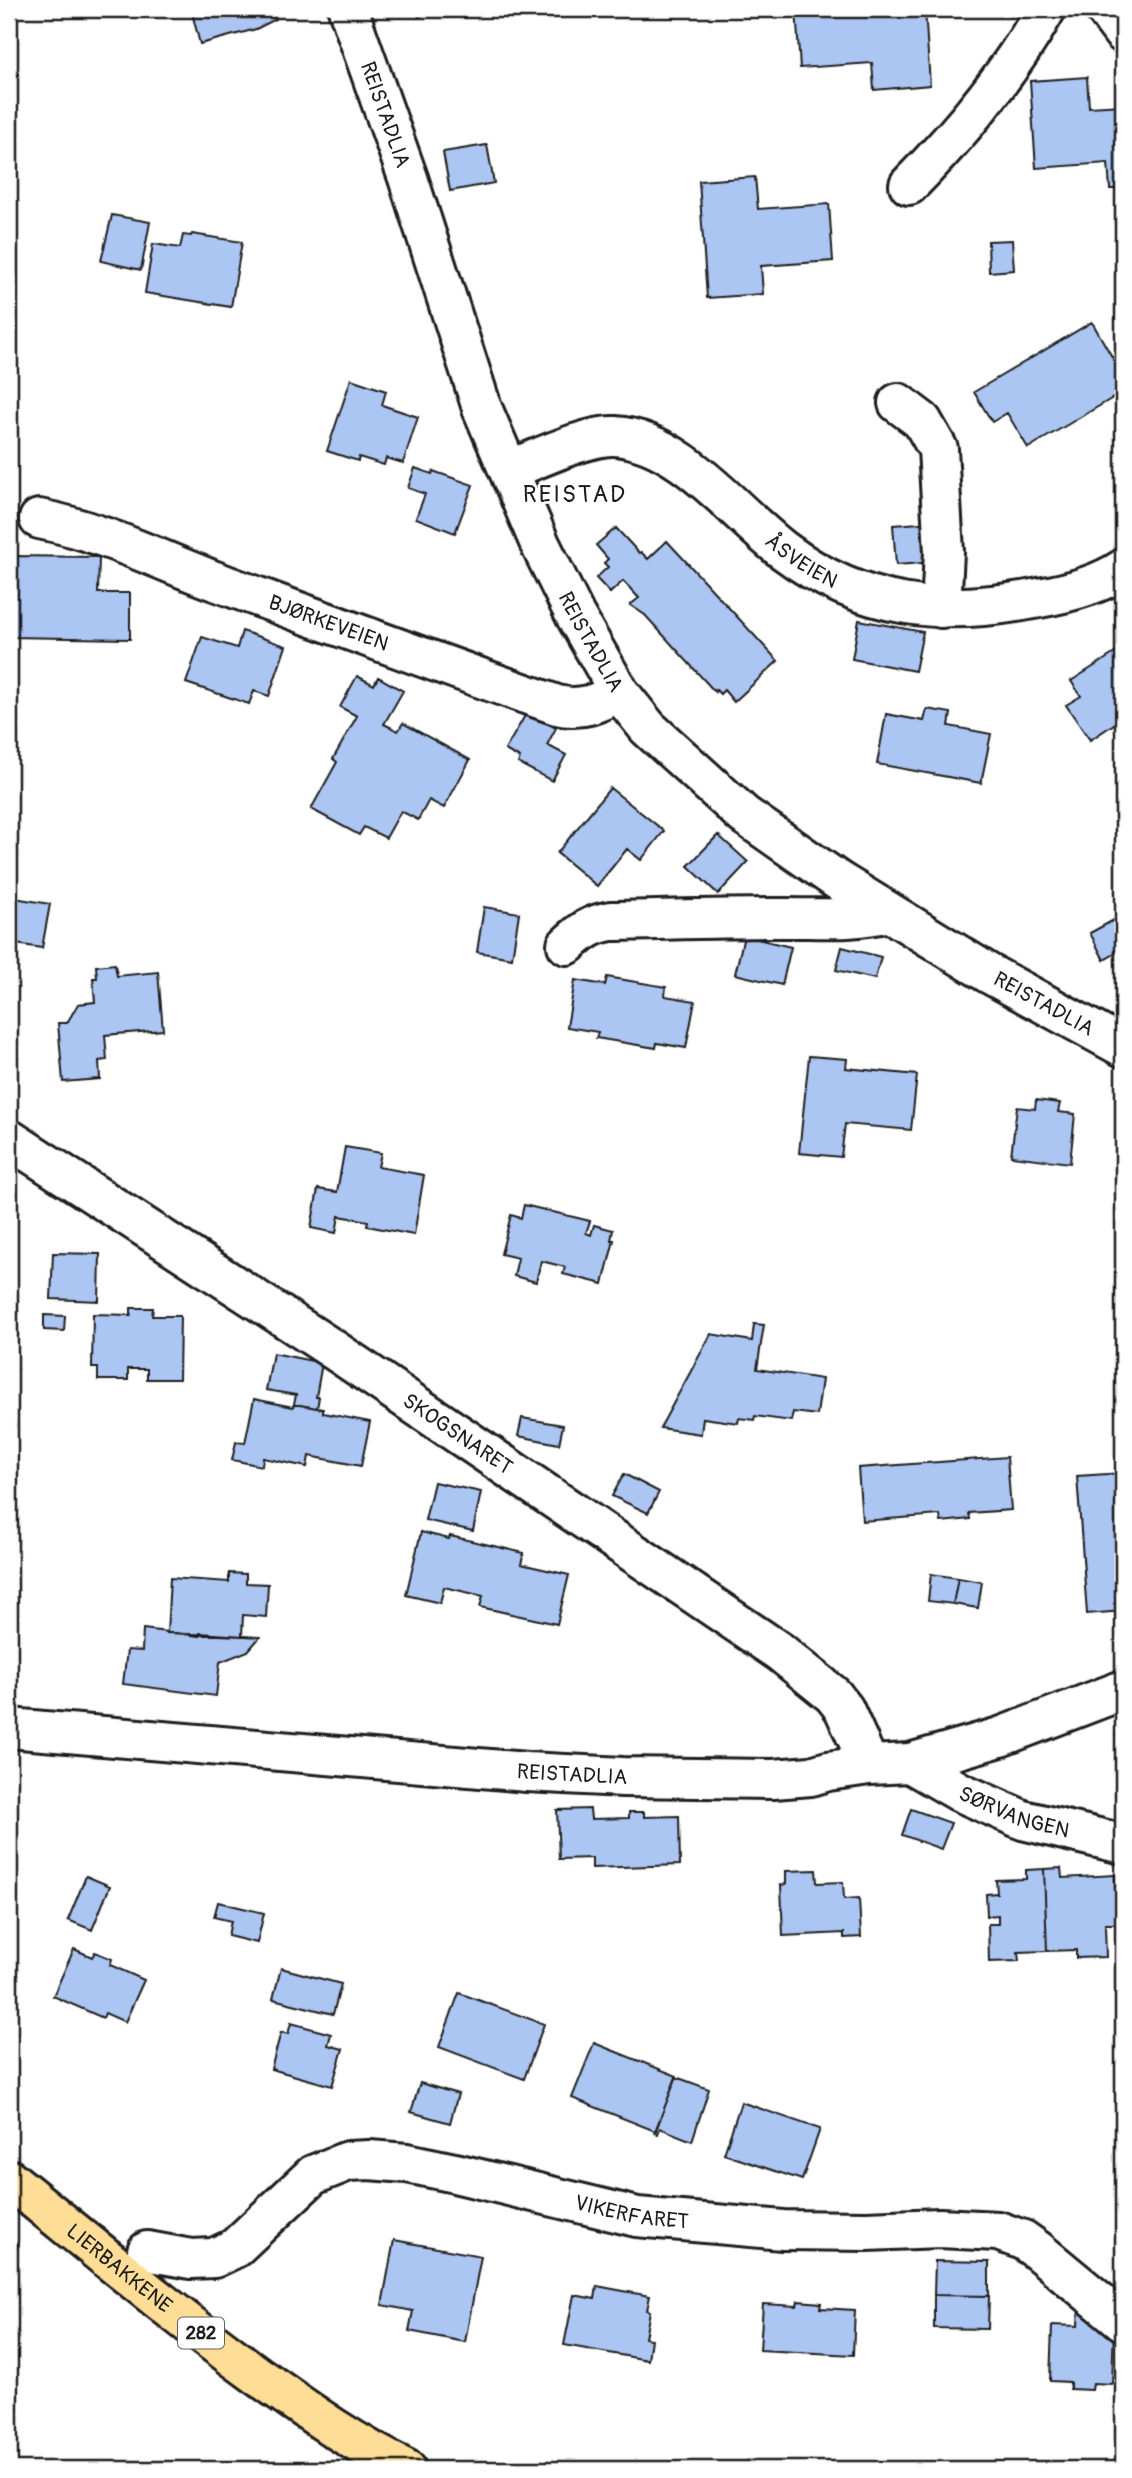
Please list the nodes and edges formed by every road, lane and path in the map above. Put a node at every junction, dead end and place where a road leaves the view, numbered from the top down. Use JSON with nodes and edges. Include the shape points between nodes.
{"nodes":[{"id":1,"x":348,"y":9,"type":"edge"},
{"id":2,"x":1046,"y":9,"type":"edge"},
{"id":3,"x":1105,"y":9,"type":"edge"},
{"id":4,"x":1123,"y":33,"type":"edge"},
{"id":5,"x":909,"y":185,"type":"dead end"},
{"id":6,"x":898,"y":403,"type":"dead end"},
{"id":7,"x":509,"y":470,"type":"junction"},
{"id":8,"x":39,"y":519,"type":"dead end"},
{"id":9,"x":1119,"y":577,"type":"edge"},
{"id":10,"x":941,"y":608,"type":"junction"},
{"id":11,"x":620,"y":692,"type":"junction"},
{"id":12,"x":888,"y":912,"type":"junction"},
{"id":13,"x":567,"y":945,"type":"dead end"},
{"id":14,"x":1123,"y":1047,"type":"edge"},
{"id":15,"x":9,"y":1139,"type":"edge"},
{"id":16,"x":1123,"y":1690,"type":"edge"},
{"id":17,"x":9,"y":1728,"type":"edge"},
{"id":18,"x":910,"y":1763,"type":"junction"},
{"id":19,"x":869,"y":1765,"type":"junction"},
{"id":20,"x":1123,"y":1844,"type":"edge"},
{"id":21,"x":9,"y":2179,"type":"edge"},
{"id":22,"x":147,"y":2251,"type":"dead end"},
{"id":23,"x":1123,"y":2321,"type":"edge"},
{"id":24,"x":406,"y":2469,"type":"edge"}],
"edges":[{"from":1,"to":7,"type":"street","name":"REISTADLIA","via":[[482,408]]},
{"from":2,"to":5,"type":"street","via":[[1011,65],[945,149]]},
{"from":3,"to":4,"type":"street"},
{"from":6,"to":10,"type":"street","via":[[922,421],[938,449],[944,552]]},
{"from":7,"to":10,"type":"street","name":"ÅSVEIEN","via":[[593,439],[613,436],[649,443],[677,459],[783,550],[830,580],[877,597]]},
{"from":7,"to":11,"type":"street","name":"REISTADLIA","via":[[558,580]]},
{"from":8,"to":11,"type":"street","name":"BJØRKEVEIEN","via":[[107,538],[557,705],[582,708]]},
{"from":9,"to":10,"type":"street","name":"ÅSVEIEN","via":[[998,606]]},
{"from":11,"to":12,"type":"street","name":"REISTADLIA","via":[[648,728],[744,815]]},
{"from":12,"to":13,"type":"street","via":[[837,919],[611,921],[595,923]]},
{"from":12,"to":14,"type":"street","name":"REISTADLIA","via":[[988,974]]},
{"from":15,"to":19,"type":"street","name":"SKOGSNARET","via":[[323,1343],[780,1652],[833,1695]]},
{"from":16,"to":18,"type":"street","name":"REISTADLIA","via":[[1000,1737]]},
{"from":17,"to":19,"type":"street","name":"REISTADLIA","via":[[610,1776],[773,1779]]},
{"from":18,"to":19,"type":"street","name":"REISTADLIA"},
{"from":18,"to":20,"type":"street","name":"SØRVANGEN","via":[[960,1792],[1023,1819]]},
{"from":21,"to":24,"type":"main road","name":"LIERBAKKENE","number":"282","via":[[222,2349],[311,2414]]},
{"from":22,"to":23,"type":"street","name":"VIKERFARET","via":[[214,2258],[235,2248],[313,2175],[348,2161],[369,2160],[455,2173],[637,2217],[783,2230],[998,2231],[1038,2250]]}]}
